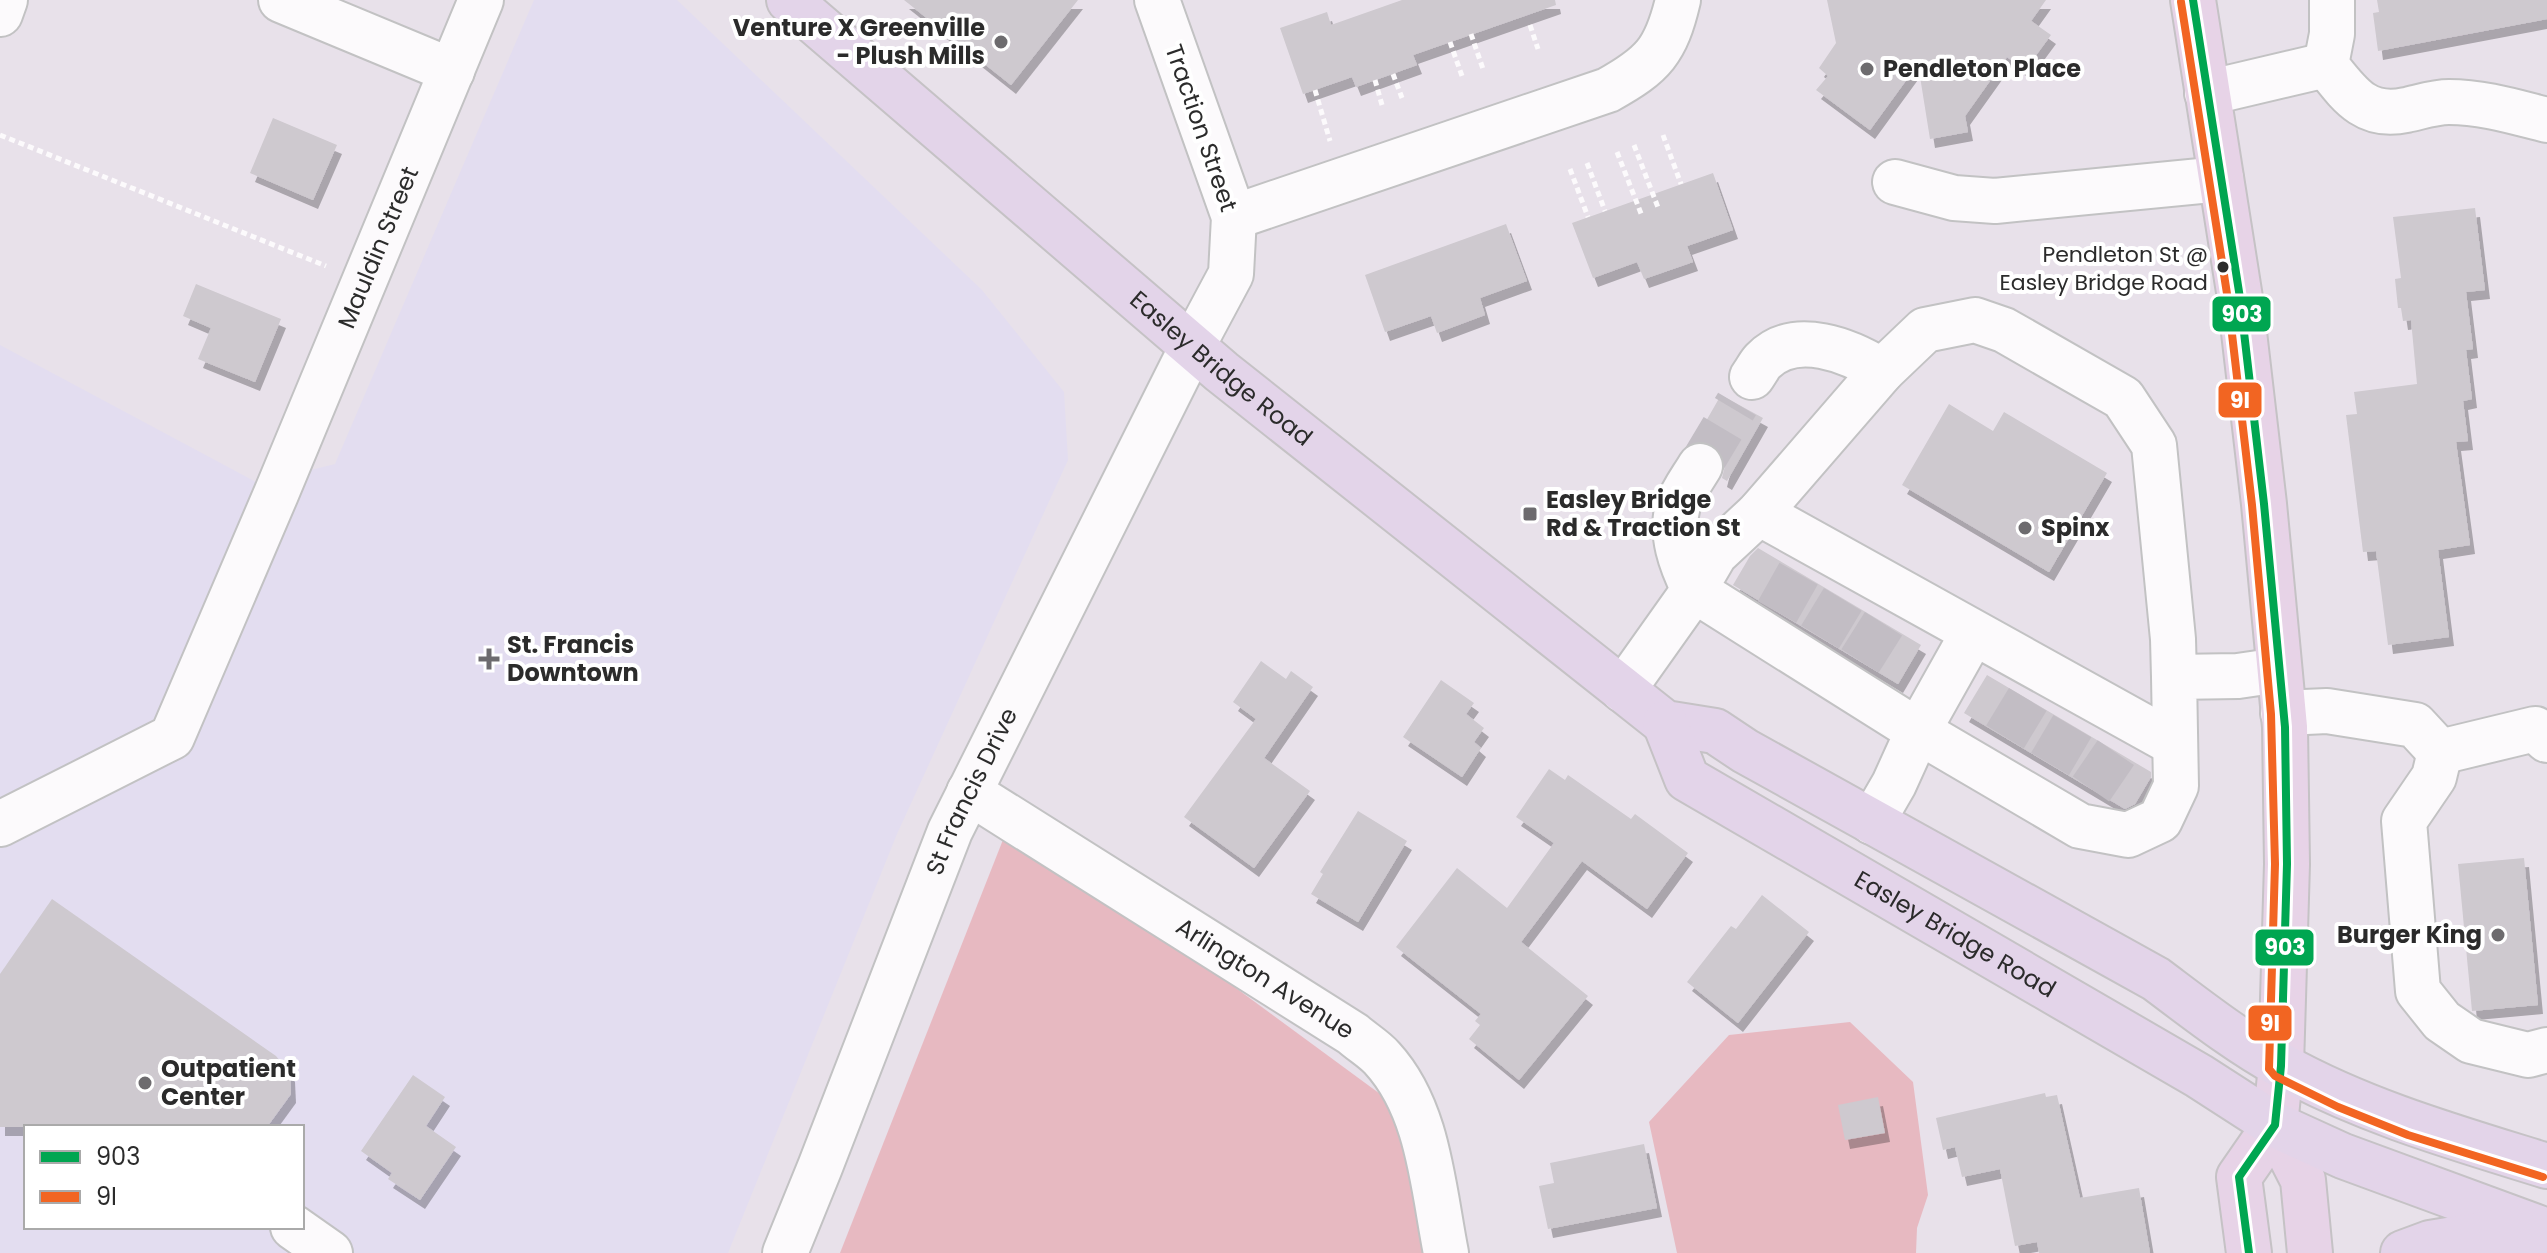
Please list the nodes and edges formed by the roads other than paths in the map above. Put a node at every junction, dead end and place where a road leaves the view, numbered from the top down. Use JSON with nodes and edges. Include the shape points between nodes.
{"nodes":[{"id":1,"x":5,"y":0,"type":"edge"},
{"id":2,"x":281,"y":0,"type":"edge"},
{"id":3,"x":481,"y":0,"type":"edge"},
{"id":4,"x":789,"y":0,"type":"edge"},
{"id":5,"x":1157,"y":0,"type":"edge"},
{"id":6,"x":1678,"y":0,"type":"edge"},
{"id":7,"x":2193,"y":0,"type":"edge"},
{"id":8,"x":2332,"y":0,"type":"edge"},
{"id":9,"x":0,"y":14,"type":"edge"},
{"id":10,"x":2326,"y":65,"type":"junction"},
{"id":11,"x":452,"y":71,"type":"junction"},
{"id":12,"x":2207,"y":93,"type":"junction"},
{"id":13,"x":2547,"y":120,"type":"edge"},
{"id":14,"x":2221,"y":179,"type":"junction"},
{"id":15,"x":1895,"y":182,"type":"dead end"},
{"id":16,"x":1234,"y":217,"type":"junction"},
{"id":17,"x":1193,"y":345,"type":"junction"},
{"id":18,"x":1882,"y":371,"type":"junction"},
{"id":19,"x":1746,"y":390,"type":"tunnel mouth"},
{"id":20,"x":1700,"y":466,"type":"tunnel mouth"},
{"id":21,"x":1759,"y":513,"type":"junction"},
{"id":22,"x":1694,"y":590,"type":"junction"},
{"id":23,"x":1973,"y":633,"type":"junction"},
{"id":24,"x":2279,"y":670,"type":"junction"},
{"id":25,"x":2174,"y":677,"type":"junction"},
{"id":26,"x":1623,"y":690,"type":"junction"},
{"id":27,"x":2283,"y":713,"type":"junction"},
{"id":28,"x":1665,"y":723,"type":"junction"},
{"id":29,"x":1918,"y":731,"type":"junction"},
{"id":30,"x":2547,"y":740,"type":"edge"},
{"id":31,"x":2175,"y":744,"type":"junction"},
{"id":32,"x":2440,"y":752,"type":"junction"},
{"id":33,"x":969,"y":792,"type":"junction"},
{"id":34,"x":1872,"y":822,"type":"junction"},
{"id":35,"x":0,"y":824,"type":"edge"},
{"id":36,"x":2547,"y":1050,"type":"edge"},
{"id":37,"x":2281,"y":1066,"type":"junction"},
{"id":38,"x":2275,"y":1125,"type":"junction"},
{"id":39,"x":2547,"y":1166,"type":"edge"},
{"id":40,"x":296,"y":1229,"type":"edge"},
{"id":41,"x":2547,"y":1231,"type":"edge"},
{"id":42,"x":2547,"y":1241,"type":"edge"},
{"id":43,"x":330,"y":1253,"type":"edge"},
{"id":44,"x":785,"y":1253,"type":"edge"},
{"id":45,"x":1446,"y":1253,"type":"edge"},
{"id":46,"x":2249,"y":1253,"type":"edge"},
{"id":47,"x":2310,"y":1253,"type":"edge"},
{"id":48,"x":2403,"y":1253,"type":"edge"}],
"edges":[{"from":1,"to":9,"type":"street"},
{"from":2,"to":11,"type":"street"},
{"from":3,"to":11,"type":"street","name":"Mauldin Street"},
{"from":4,"to":17,"type":"highway","name":"Easley Bridge Road"},
{"from":5,"to":16,"type":"street","name":"Traction Street"},
{"from":6,"to":16,"type":"street","via":[[1671,32],[1655,57],[1638,74],[1608,90]]},
{"from":7,"to":12,"type":"main road"},
{"from":8,"to":10,"type":"street"},
{"from":10,"to":12,"type":"street"},
{"from":10,"to":13,"type":"street","via":[[2350,95],[2371,110],[2398,112],[2446,102]]},
{"from":11,"to":35,"type":"street","name":"Mauldin Street","via":[[172,737]]},
{"from":12,"to":14,"type":"main road"},
{"from":14,"to":15,"type":"street","via":[[1995,201],[1954,198]]},
{"from":14,"to":24,"type":"main road","via":[[2259,457]]},
{"from":16,"to":17,"type":"street","name":"Traction Street","via":[[1231,274]]},
{"from":17,"to":26,"type":"highway","name":"Easley Bridge Road","via":[[1291,429]]},
{"from":17,"to":33,"type":"street","name":"St Francis Drive"},
{"from":18,"to":19,"type":"street","via":[[1857,355],[1800,345],[1763,360]]},
{"from":18,"to":21,"type":"street"},
{"from":18,"to":25,"type":"street","via":[[1925,330],[1975,320],[2004,330],[2123,398],[2154,445]]},
{"from":20,"to":22,"type":"street","via":[[1679,503],[1676,523],[1680,562]]},
{"from":21,"to":22,"type":"street","via":[[1715,554]]},
{"from":21,"to":23,"type":"street","via":[[1807,559],[1851,584],[1894,608]]},
{"from":22,"to":26,"type":"street"},
{"from":22,"to":29,"type":"street","via":[[1770,623],[1852,673]]},
{"from":23,"to":29,"type":"street"},
{"from":23,"to":31,"type":"street","via":[[2036,685],[2125,736]]},
{"from":24,"to":25,"type":"street"},
{"from":24,"to":27,"type":"main road"},
{"from":25,"to":31,"type":"street"},
{"from":26,"to":28,"type":"highway","name":"Easley Bridge Road"},
{"from":27,"to":32,"type":"street","via":[[2327,711],[2415,725]]},
{"from":27,"to":37,"type":"main road","via":[[2287,864]]},
{"from":28,"to":34,"type":"highway","name":"Easley Bridge Road","via":[[1715,731]]},
{"from":28,"to":38,"type":"highway","name":"Easley Bridge Road","via":[[1687,779]]},
{"from":29,"to":31,"type":"street","via":[[1994,753],[2082,805],[2080,826],[2128,835],[2160,820],[2176,786]]},
{"from":29,"to":34,"type":"street"},
{"from":30,"to":32,"type":"street","via":[[2535,729]]},
{"from":32,"to":36,"type":"street","via":[[2434,777],[2404,821],[2418,991],[2442,1021],[2471,1041],[2528,1055]]},
{"from":33,"to":44,"type":"street","name":"St Francis Drive"},
{"from":33,"to":45,"type":"street","name":"Arlington Avenue","via":[[1353,1034],[1382,1058],[1406,1091],[1423,1136]]},
{"from":34,"to":37,"type":"highway","name":"Easley Bridge Road","via":[[2156,979]]},
{"from":37,"to":38,"type":"main road"},
{"from":37,"to":39,"type":"highway","name":"Easley Bridge Road","via":[[2412,1124]]},
{"from":38,"to":41,"type":"highway","name":"Easley Bridge Road","via":[[2343,1156]]},
{"from":38,"to":46,"type":"main road","via":[[2239,1177]]},
{"from":38,"to":47,"type":"main road","via":[[2303,1180]]},
{"from":40,"to":43,"type":"street"},
{"from":42,"to":48,"type":"highway","via":[[2497,1232]]}]}
